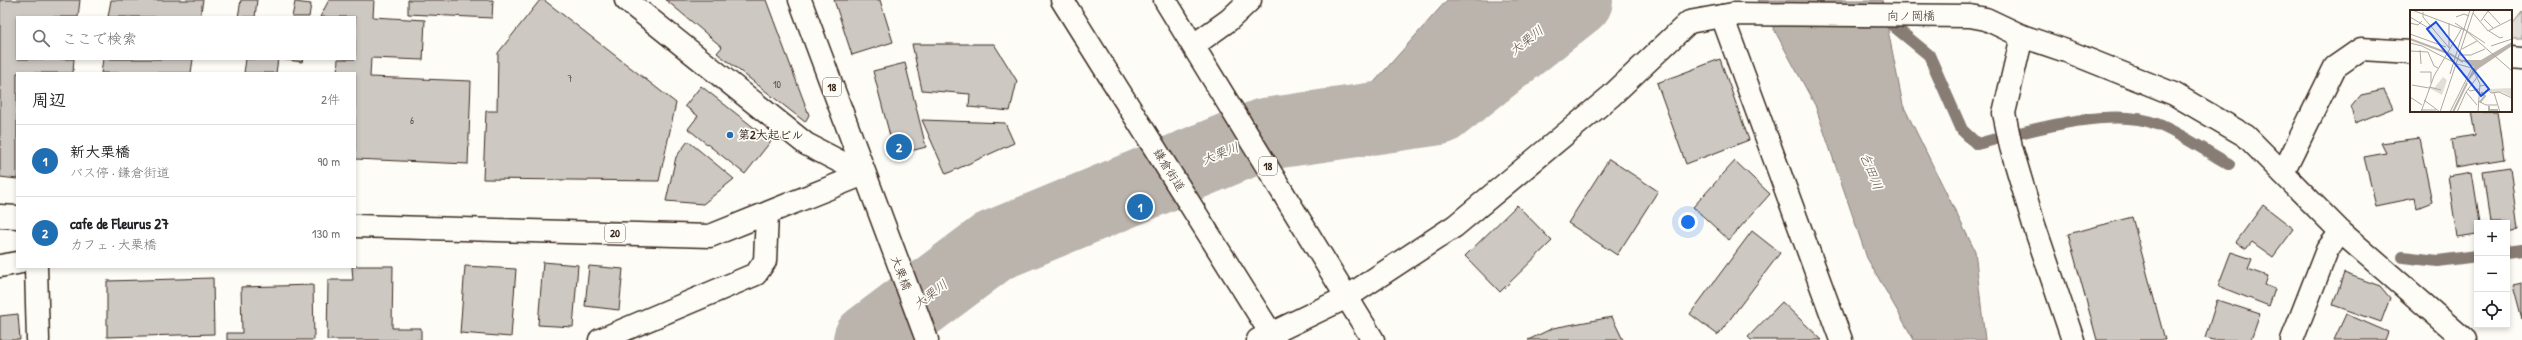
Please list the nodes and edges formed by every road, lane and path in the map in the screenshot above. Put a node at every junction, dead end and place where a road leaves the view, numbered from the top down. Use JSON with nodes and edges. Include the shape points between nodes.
{"nodes":[{"id":1,"x":626,"y":0,"type":"edge"},
{"id":2,"x":800,"y":0,"type":"edge"},
{"id":3,"x":1062,"y":0,"type":"edge"},
{"id":4,"x":1165,"y":0,"type":"edge"},
{"id":5,"x":1250,"y":0,"type":"edge"},
{"id":6,"x":1728,"y":15,"type":"junction"},
{"id":7,"x":2022,"y":36,"type":"junction"},
{"id":8,"x":1197,"y":50,"type":"junction"},
{"id":9,"x":2410,"y":52,"type":"edge"},
{"id":10,"x":2283,"y":173,"type":"junction"},
{"id":11,"x":864,"y":174,"type":"junction"},
{"id":12,"x":767,"y":214,"type":"junction"},
{"id":13,"x":0,"y":216,"type":"edge"},
{"id":14,"x":16,"y":217,"type":"edge"},
{"id":15,"x":356,"y":226,"type":"edge"},
{"id":16,"x":2341,"y":232,"type":"junction"},
{"id":17,"x":16,"y":263,"type":"edge"},
{"id":18,"x":0,"y":266,"type":"edge"},
{"id":19,"x":36,"y":268,"type":"edge"},
{"id":20,"x":1347,"y":297,"type":"junction"},
{"id":21,"x":1266,"y":333,"type":"edge"},
{"id":22,"x":38,"y":340,"type":"edge"},
{"id":23,"x":600,"y":340,"type":"edge"},
{"id":24,"x":927,"y":340,"type":"edge"},
{"id":25,"x":1373,"y":340,"type":"edge"},
{"id":26,"x":1841,"y":340,"type":"edge"},
{"id":27,"x":2073,"y":340,"type":"edge"},
{"id":28,"x":2292,"y":340,"type":"edge"},
{"id":29,"x":2465,"y":340,"type":"edge"}],
"edges":[{"from":1,"to":11,"type":"street","via":[[806,144]]},
{"from":2,"to":11,"type":"street","number":"18"},
{"from":3,"to":21,"type":"street","name":"鎌倉街道"},
{"from":4,"to":8,"type":"street","number":"18"},
{"from":5,"to":8,"type":"street"},
{"from":6,"to":7,"type":"street","name":"向ノ岡橋","via":[[1970,16],[1986,19]]},
{"from":6,"to":20,"type":"street","name":"向ノ岡橋","via":[[1689,22],[1611,96],[1455,226]]},
{"from":6,"to":26,"type":"street"},
{"from":7,"to":10,"type":"street","name":"向ノ岡橋","via":[[2070,52],[2174,94],[2246,136]]},
{"from":7,"to":27,"type":"street","via":[[2004,113],[2011,147]]},
{"from":8,"to":20,"type":"street","number":"18"},
{"from":9,"to":10,"type":"street","via":[[2361,48],[2335,67]]},
{"from":10,"to":16,"type":"street","name":"向ノ岡橋"},
{"from":11,"to":12,"type":"street","number":"20"},
{"from":11,"to":24,"type":"street","name":"大栗橋","number":"18"},
{"from":12,"to":15,"type":"street","number":"20","via":[[710,236]]},
{"from":12,"to":23,"type":"street","via":[[765,261],[756,274]]},
{"from":13,"to":14,"type":"street"},
{"from":16,"to":28,"type":"street","via":[[2327,250]]},
{"from":16,"to":29,"type":"street","name":"向ノ岡橋"},
{"from":17,"to":18,"type":"street"},
{"from":19,"to":22,"type":"street"},
{"from":20,"to":21,"type":"street","name":"向ノ岡橋"},
{"from":20,"to":25,"type":"street","number":"18"}]}
